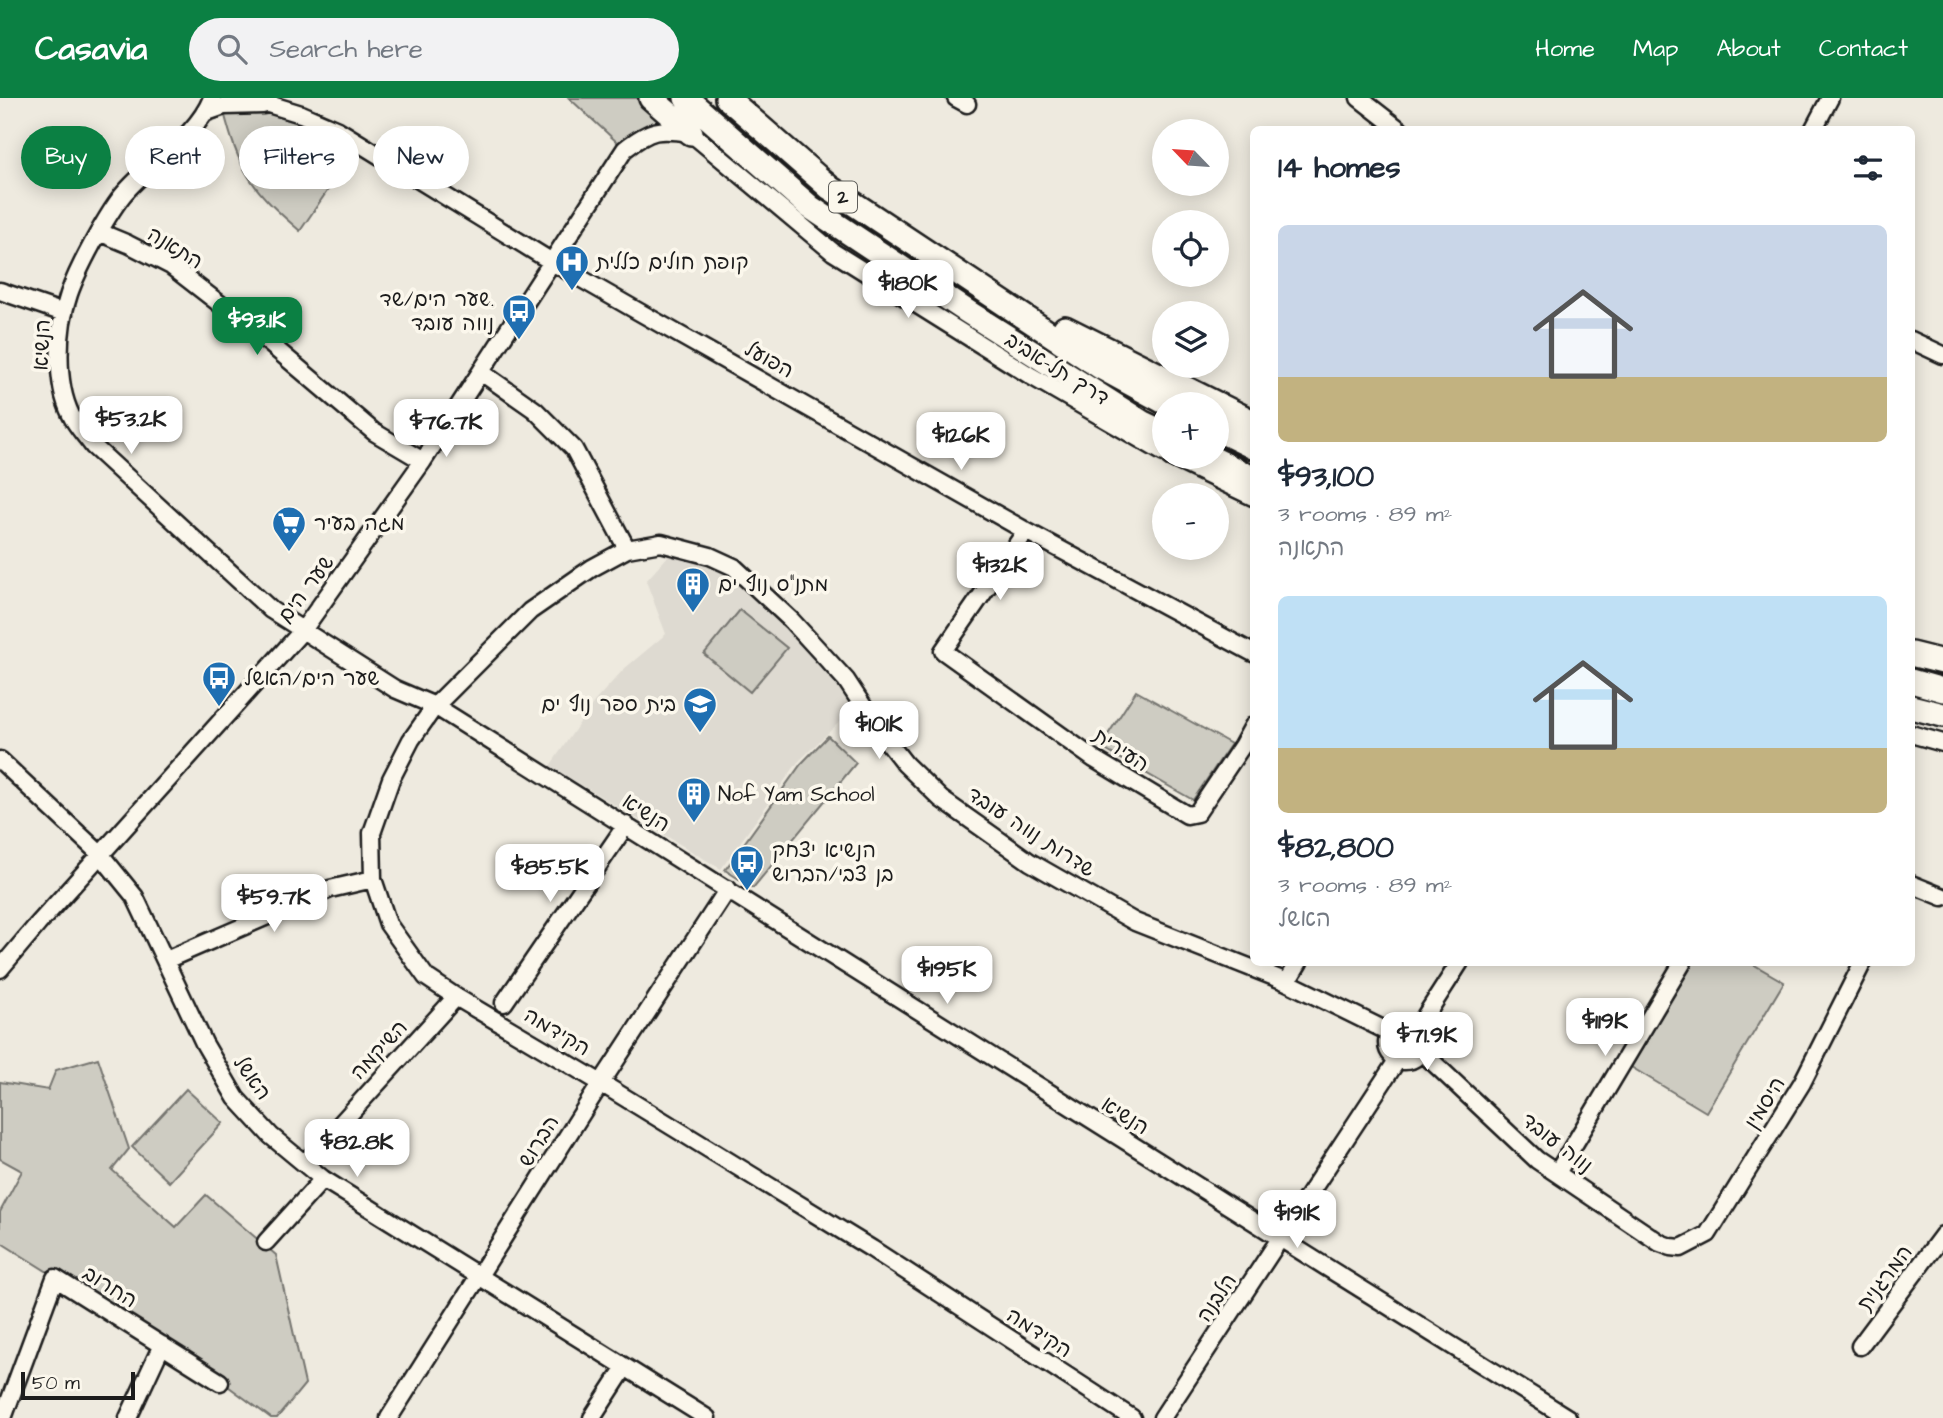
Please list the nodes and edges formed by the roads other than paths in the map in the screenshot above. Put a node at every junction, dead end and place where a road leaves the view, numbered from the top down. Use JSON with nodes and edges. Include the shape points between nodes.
{"nodes":[{"id":1,"x":249,"y":98,"type":"edge"},
{"id":2,"x":651,"y":98,"type":"edge"},
{"id":3,"x":686,"y":98,"type":"edge"},
{"id":4,"x":727,"y":98,"type":"edge"},
{"id":5,"x":1359,"y":98,"type":"edge"},
{"id":6,"x":1829,"y":98,"type":"edge"},
{"id":7,"x":209,"y":105,"type":"edge"},
{"id":8,"x":265,"y":105,"type":"junction"},
{"id":9,"x":1395,"y":126,"type":"edge"},
{"id":10,"x":1815,"y":126,"type":"edge"},
{"id":11,"x":691,"y":133,"type":"junction"},
{"id":12,"x":99,"y":232,"type":"junction"},
{"id":13,"x":552,"y":262,"type":"junction"},
{"id":14,"x":971,"y":280,"type":"junction"},
{"id":15,"x":0,"y":291,"type":"edge"},
{"id":16,"x":64,"y":313,"type":"junction"},
{"id":17,"x":1915,"y":342,"type":"edge"},
{"id":18,"x":1943,"y":355,"type":"edge"},
{"id":19,"x":481,"y":372,"type":"junction"},
{"id":20,"x":1152,"y":395,"type":"edge"},
{"id":21,"x":1250,"y":420,"type":"edge"},
{"id":22,"x":1152,"y":427,"type":"edge"},
{"id":23,"x":1229,"y":435,"type":"edge"},
{"id":24,"x":1152,"y":446,"type":"edge"},
{"id":25,"x":1250,"y":446,"type":"edge"},
{"id":26,"x":423,"y":461,"type":"junction"},
{"id":27,"x":1229,"y":466,"type":"edge"},
{"id":28,"x":1195,"y":469,"type":"edge"},
{"id":29,"x":1250,"y":477,"type":"edge"},
{"id":30,"x":1250,"y":496,"type":"edge"},
{"id":31,"x":1026,"y":531,"type":"junction"},
{"id":32,"x":627,"y":549,"type":"junction"},
{"id":33,"x":303,"y":630,"type":"junction"},
{"id":34,"x":1250,"y":651,"type":"edge"},
{"id":35,"x":1915,"y":655,"type":"edge"},
{"id":36,"x":1943,"y":662,"type":"edge"},
{"id":37,"x":1915,"y":682,"type":"edge"},
{"id":38,"x":1943,"y":690,"type":"edge"},
{"id":39,"x":435,"y":706,"type":"junction"},
{"id":40,"x":1915,"y":707,"type":"edge"},
{"id":41,"x":1943,"y":715,"type":"edge"},
{"id":42,"x":1250,"y":732,"type":"edge"},
{"id":43,"x":1915,"y":735,"type":"edge"},
{"id":44,"x":1943,"y":743,"type":"edge"},
{"id":45,"x":0,"y":760,"type":"edge"},
{"id":46,"x":625,"y":825,"type":"junction"},
{"id":47,"x":100,"y":854,"type":"junction"},
{"id":48,"x":373,"y":879,"type":"junction"},
{"id":49,"x":1915,"y":886,"type":"edge"},
{"id":50,"x":728,"y":889,"type":"junction"},
{"id":51,"x":1943,"y":897,"type":"edge"},
{"id":52,"x":166,"y":960,"type":"junction"},
{"id":53,"x":1297,"y":966,"type":"edge"},
{"id":54,"x":1458,"y":966,"type":"edge"},
{"id":55,"x":1681,"y":966,"type":"edge"},
{"id":56,"x":1861,"y":966,"type":"edge"},
{"id":57,"x":0,"y":969,"type":"edge"},
{"id":58,"x":1287,"y":982,"type":"junction"},
{"id":59,"x":456,"y":997,"type":"junction"},
{"id":60,"x":504,"y":1003,"type":"dead end"},
{"id":61,"x":1417,"y":1029,"type":"junction"},
{"id":62,"x":1391,"y":1033,"type":"junction"},
{"id":63,"x":1421,"y":1051,"type":"junction"},
{"id":64,"x":1398,"y":1059,"type":"junction"},
{"id":65,"x":601,"y":1083,"type":"junction"},
{"id":66,"x":305,"y":1163,"type":"junction"},
{"id":67,"x":1557,"y":1173,"type":"junction"},
{"id":68,"x":323,"y":1179,"type":"junction"},
{"id":69,"x":1943,"y":1235,"type":"edge"},
{"id":70,"x":1281,"y":1240,"type":"junction"},
{"id":71,"x":266,"y":1242,"type":"dead end"},
{"id":72,"x":1681,"y":1248,"type":"joint"},
{"id":73,"x":479,"y":1276,"type":"junction"},
{"id":74,"x":162,"y":1345,"type":"junction"},
{"id":75,"x":1860,"y":1346,"type":"dead end"},
{"id":76,"x":625,"y":1367,"type":"junction"},
{"id":77,"x":220,"y":1382,"type":"dead end"},
{"id":78,"x":3,"y":1418,"type":"edge"},
{"id":79,"x":128,"y":1418,"type":"edge"},
{"id":80,"x":389,"y":1418,"type":"edge"},
{"id":81,"x":592,"y":1418,"type":"edge"},
{"id":82,"x":707,"y":1418,"type":"edge"},
{"id":83,"x":1132,"y":1418,"type":"edge"},
{"id":84,"x":1162,"y":1418,"type":"edge"},
{"id":85,"x":1568,"y":1418,"type":"edge"}],
"edges":[{"from":1,"to":8,"type":"street","name":"הפועל"},
{"from":2,"to":11,"type":"highway"},
{"from":3,"to":22,"type":"highway","name":"דרך תל-אביב","number":"2","via":[[810,208]]},
{"from":4,"to":14,"type":"highway","name":"דרך תל-אביב","number":"2","via":[[830,188]]},
{"from":5,"to":9,"type":"street"},
{"from":6,"to":10,"type":"street"},
{"from":7,"to":8,"type":"street","name":"הפועל"},
{"from":7,"to":12,"type":"street","name":"הנשיא","via":[[179,142],[123,195]]},
{"from":8,"to":13,"type":"street","name":"הפועל","via":[[338,130]]},
{"from":11,"to":13,"type":"street","name":"שער הים","via":[[666,130],[645,134],[625,149]]},
{"from":11,"to":24,"type":"street","via":[[833,251]]},
{"from":12,"to":16,"type":"street","name":"הנשיא"},
{"from":12,"to":26,"type":"street","name":"התאנה","via":[[171,266],[374,432]]},
{"from":13,"to":19,"type":"street","name":"שער הים"},
{"from":13,"to":31,"type":"street","name":"הפועל"},
{"from":14,"to":20,"type":"highway","name":"דרך תל-אביב","number":"2","via":[[1100,367]]},
{"from":14,"to":21,"type":"highway"},
{"from":15,"to":16,"type":"street"},
{"from":16,"to":33,"type":"street","name":"הנשיא","via":[[59,371],[71,415],[93,446],[271,610]]},
{"from":17,"to":18,"type":"street"},
{"from":19,"to":26,"type":"street","name":"שער הים"},
{"from":19,"to":32,"type":"street","via":[[536,410],[574,449]]},
{"from":23,"to":25,"type":"highway"},
{"from":26,"to":33,"type":"street","name":"שער הים"},
{"from":27,"to":29,"type":"highway"},
{"from":28,"to":30,"type":"street"},
{"from":31,"to":34,"type":"street","name":"הפועל"},
{"from":31,"to":42,"type":"street","name":"העירית","via":[[943,651],[1094,759],[1187,815],[1197,813]]},
{"from":32,"to":39,"type":"street","name":"הקידמה","via":[[530,611]]},
{"from":32,"to":58,"type":"street","name":"שדרות נווה עובד","via":[[662,542],[734,566],[846,680],[905,764],[941,799],[1030,862],[1135,922]]},
{"from":33,"to":39,"type":"street","name":"הנשיא","via":[[395,689]]},
{"from":33,"to":47,"type":"street","name":"שער הים"},
{"from":35,"to":36,"type":"highway"},
{"from":37,"to":38,"type":"highway"},
{"from":39,"to":46,"type":"street","name":"הנשיא"},
{"from":39,"to":48,"type":"street","name":"הקידמה","via":[[391,779],[372,832]]},
{"from":40,"to":41,"type":"highway"},
{"from":43,"to":44,"type":"street"},
{"from":45,"to":47,"type":"street","name":"האשל"},
{"from":46,"to":50,"type":"street","name":"הנשיא"},
{"from":46,"to":60,"type":"street"},
{"from":47,"to":52,"type":"street","name":"האשל","via":[[135,897]]},
{"from":47,"to":57,"type":"street","name":"שער הים"},
{"from":48,"to":52,"type":"street","via":[[330,889]]},
{"from":48,"to":59,"type":"street","name":"הקידמה","via":[[388,925],[426,976]]},
{"from":49,"to":51,"type":"street"},
{"from":50,"to":65,"type":"street","name":"הברוש"},
{"from":50,"to":70,"type":"street","name":"הנשיא"},
{"from":52,"to":66,"type":"street","name":"האשל","via":[[204,1043],[236,1098],[271,1136]]},
{"from":53,"to":58,"type":"street"},
{"from":54,"to":61,"type":"street"},
{"from":55,"to":67,"type":"street"},
{"from":56,"to":72,"type":"street","name":"היסמין","via":[[1802,1083],[1708,1234]]},
{"from":58,"to":62,"type":"street","name":"שדרות נווה עובד"},
{"from":59,"to":65,"type":"street","name":"הקידמה"},
{"from":59,"to":66,"type":"street","name":"השיקמה"},
{"from":61,"to":62,"type":"street","via":[[1406,1025]]},
{"from":61,"to":63,"type":"street","via":[[1423,1039]]},
{"from":62,"to":64,"type":"street","via":[[1389,1048]]},
{"from":63,"to":64,"type":"street","via":[[1409,1060]]},
{"from":63,"to":67,"type":"street","name":"נווה עובד","via":[[1537,1160]]},
{"from":64,"to":70,"type":"street","name":"הלבנה"},
{"from":65,"to":73,"type":"street","name":"הברוש"},
{"from":65,"to":83,"type":"street","name":"הקידמה","via":[[872,1249]]},
{"from":66,"to":68,"type":"street","name":"האשל"},
{"from":67,"to":72,"type":"street","name":"נווה עובד","via":[[1660,1243]]},
{"from":68,"to":71,"type":"street"},
{"from":68,"to":73,"type":"street","name":"האשל"},
{"from":69,"to":75,"type":"street","name":"המרגנית"},
{"from":70,"to":84,"type":"street","name":"הלבנה"},
{"from":70,"to":85,"type":"street","name":"הנשיא"},
{"from":73,"to":76,"type":"street","name":"האשל"},
{"from":73,"to":80,"type":"street","name":"הברוש"},
{"from":74,"to":77,"type":"street"},
{"from":74,"to":78,"type":"street","name":"החרוב","via":[[55,1278]]},
{"from":74,"to":79,"type":"street"},
{"from":76,"to":81,"type":"street"},
{"from":76,"to":82,"type":"street","name":"האשל"}]}
